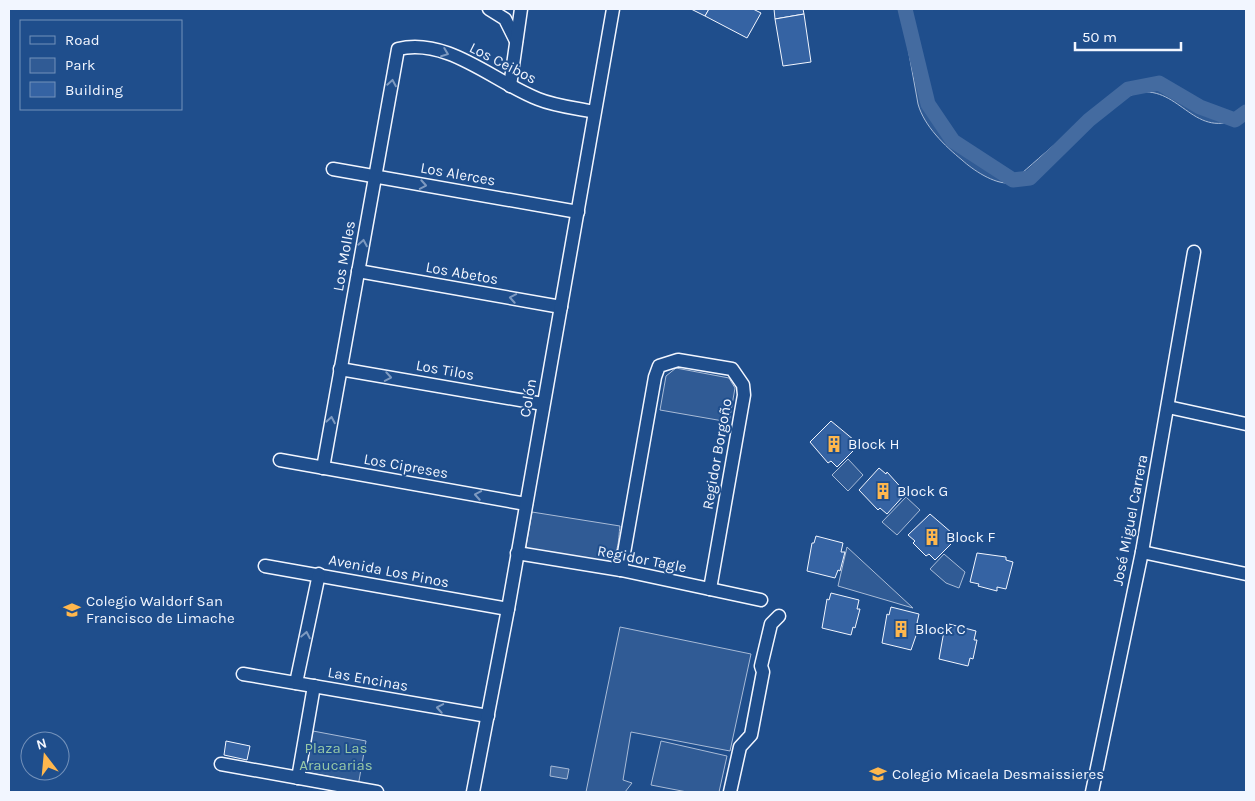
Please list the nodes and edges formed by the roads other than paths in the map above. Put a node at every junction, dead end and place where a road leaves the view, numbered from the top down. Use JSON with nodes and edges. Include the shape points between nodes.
{"nodes":[{"id":1,"x":490,"y":9,"type":"edge"},
{"id":2,"x":521,"y":9,"type":"edge"},
{"id":3,"x":613,"y":9,"type":"edge"},
{"id":4,"x":516,"y":41,"type":"junction"},
{"id":5,"x":398,"y":49,"type":"joint"},
{"id":6,"x":510,"y":86,"type":"junction"},
{"id":7,"x":594,"y":112,"type":"junction"},
{"id":8,"x":333,"y":169,"type":"dead end"},
{"id":9,"x":375,"y":176,"type":"junction"},
{"id":10,"x":578,"y":212,"type":"junction"},
{"id":11,"x":1194,"y":252,"type":"dead end"},
{"id":12,"x":358,"y":271,"type":"junction"},
{"id":13,"x":561,"y":307,"type":"junction"},
{"id":14,"x":340,"y":369,"type":"junction"},
{"id":15,"x":543,"y":404,"type":"junction"},
{"id":16,"x":1168,"y":408,"type":"junction"},
{"id":17,"x":1246,"y":424,"type":"edge"},
{"id":18,"x":280,"y":460,"type":"dead end"},
{"id":19,"x":323,"y":468,"type":"junction"},
{"id":20,"x":526,"y":504,"type":"junction"},
{"id":21,"x":1142,"y":552,"type":"junction"},
{"id":22,"x":517,"y":553,"type":"junction"},
{"id":23,"x":265,"y":566,"type":"dead end"},
{"id":24,"x":621,"y":570,"type":"junction"},
{"id":25,"x":318,"y":574,"type":"junction"},
{"id":26,"x":1246,"y":574,"type":"edge"},
{"id":27,"x":710,"y":589,"type":"junction"},
{"id":28,"x":761,"y":600,"type":"dead end"},
{"id":29,"x":508,"y":609,"type":"junction"},
{"id":30,"x":779,"y":616,"type":"dead end"},
{"id":31,"x":243,"y":674,"type":"dead end"},
{"id":32,"x":296,"y":683,"type":"junction"},
{"id":33,"x":314,"y":686,"type":"junction"},
{"id":34,"x":488,"y":716,"type":"junction"},
{"id":35,"x":221,"y":764,"type":"dead end"},
{"id":36,"x":298,"y":778,"type":"junction"},
{"id":37,"x":341,"y":789,"type":"edge"},
{"id":38,"x":377,"y":792,"type":"edge"},
{"id":39,"x":473,"y":792,"type":"edge"},
{"id":40,"x":730,"y":792,"type":"edge"},
{"id":41,"x":1092,"y":792,"type":"edge"}],
"edges":[{"from":1,"to":4,"type":"street","via":[[504,19]]},
{"from":2,"to":4,"type":"street"},
{"from":3,"to":7,"type":"street","name":"Colón"},
{"from":4,"to":6,"type":"street"},
{"from":5,"to":6,"type":"street","name":"Los Ceibos","one_way":true,"via":[[409,46],[442,52]]},
{"from":9,"to":5,"type":"street","name":"Los Molles","one_way":true},
{"from":6,"to":7,"type":"street","name":"Los Ceibos","via":[[540,100]]},
{"from":7,"to":10,"type":"street","name":"Colón"},
{"from":8,"to":9,"type":"street","name":"Los Alerces"},
{"from":9,"to":10,"type":"street","name":"Los Alerces","one_way":true},
{"from":12,"to":9,"type":"street","name":"Los Molles","one_way":true},
{"from":10,"to":13,"type":"street","name":"Colón"},
{"from":11,"to":16,"type":"street","name":"José Miguel Carrera"},
{"from":13,"to":12,"type":"street","name":"Los Abetos","one_way":true},
{"from":12,"to":14,"type":"street","name":"Los Molles"},
{"from":13,"to":15,"type":"street","name":"Colón"},
{"from":14,"to":15,"type":"street","name":"Los Tilos","one_way":true},
{"from":19,"to":14,"type":"street","name":"Los Molles","one_way":true},
{"from":15,"to":20,"type":"street","name":"Colón"},
{"from":16,"to":17,"type":"street"},
{"from":16,"to":21,"type":"street","name":"José Miguel Carrera"},
{"from":18,"to":19,"type":"street","name":"Los Cipreses"},
{"from":20,"to":19,"type":"street","name":"Los Cipreses","one_way":true},
{"from":20,"to":22,"type":"street","name":"Colón"},
{"from":21,"to":26,"type":"street"},
{"from":21,"to":41,"type":"street","name":"José Miguel Carrera"},
{"from":22,"to":24,"type":"street","name":"Regidor Tagle"},
{"from":22,"to":29,"type":"street","name":"Colón"},
{"from":23,"to":25,"type":"street","name":"Avenida Los Pinos"},
{"from":24,"to":27,"type":"street","name":"Regidor Tagle"},
{"from":24,"to":27,"type":"street","name":"Regidor Borgoño","via":[[659,366],[678,360],[732,369],[743,385],[744,395]]},
{"from":25,"to":29,"type":"street","name":"Avenida Los Pinos"},
{"from":32,"to":25,"type":"street","one_way":true},
{"from":27,"to":28,"type":"street","name":"Regidor Tagle"},
{"from":29,"to":34,"type":"street","name":"Colón"},
{"from":30,"to":40,"type":"street","via":[[771,624],[751,735],[740,747]]},
{"from":31,"to":32,"type":"street","name":"Las Encinas"},
{"from":32,"to":33,"type":"street","name":"Las Encinas"},
{"from":34,"to":33,"type":"street","name":"Las Encinas","one_way":true},
{"from":33,"to":36,"type":"street"},
{"from":34,"to":39,"type":"street","name":"Colón"},
{"from":35,"to":36,"type":"street"},
{"from":36,"to":37,"type":"street"},
{"from":37,"to":38,"type":"street"}]}
